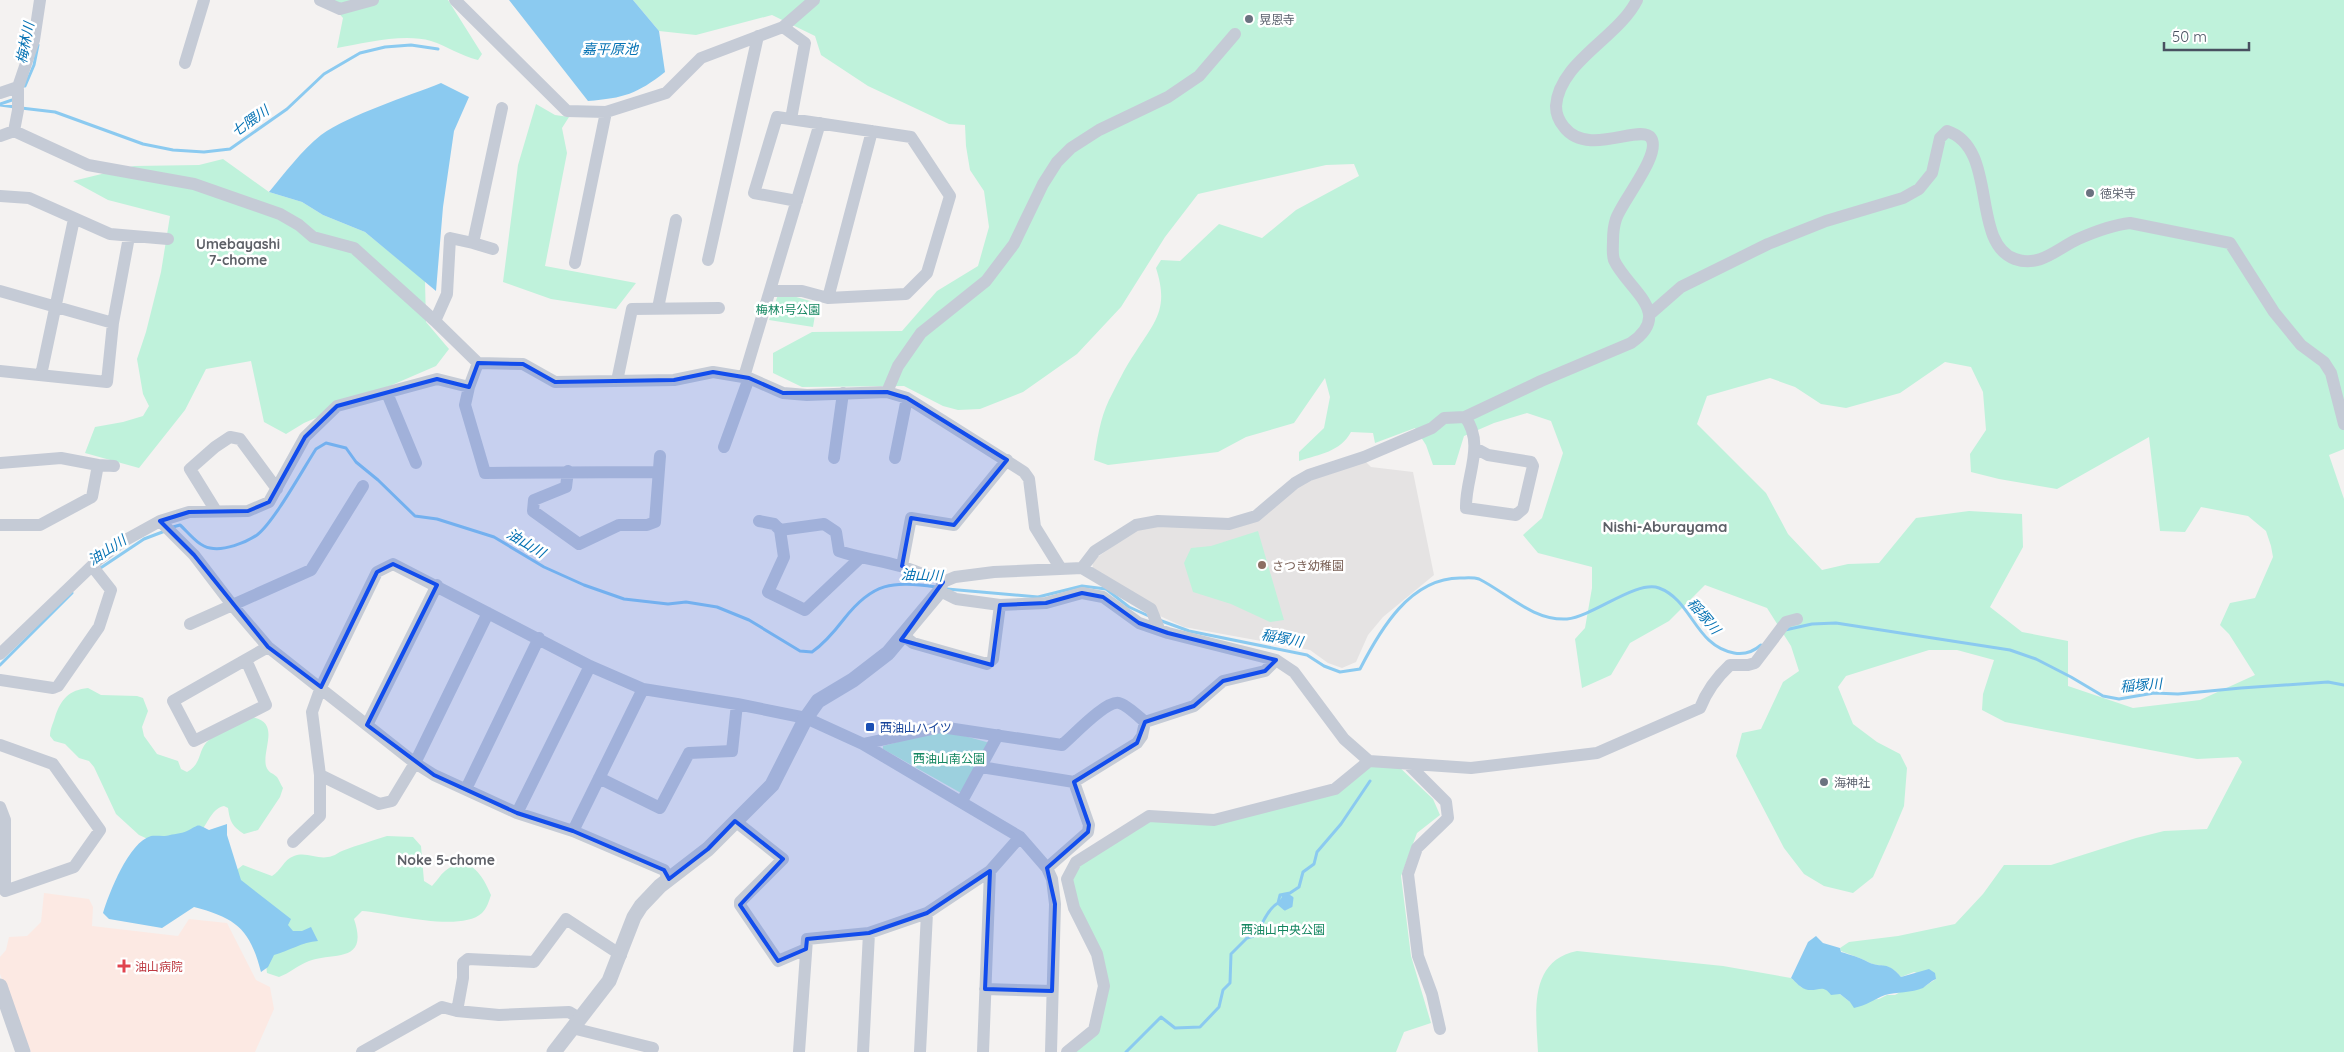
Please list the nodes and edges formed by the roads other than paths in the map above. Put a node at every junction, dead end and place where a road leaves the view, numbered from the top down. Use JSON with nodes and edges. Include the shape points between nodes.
{"nodes":[{"id":1,"x":40,"y":0,"type":"edge"},
{"id":2,"x":204,"y":0,"type":"edge"},
{"id":3,"x":320,"y":0,"type":"edge"},
{"id":4,"x":372,"y":0,"type":"edge"},
{"id":5,"x":455,"y":0,"type":"edge"},
{"id":6,"x":814,"y":0,"type":"edge"},
{"id":7,"x":1637,"y":0,"type":"edge"},
{"id":8,"x":782,"y":27,"type":"junction"},
{"id":9,"x":1235,"y":34,"type":"dead end"},
{"id":10,"x":758,"y":36,"type":"junction"},
{"id":11,"x":185,"y":63,"type":"dead end"},
{"id":12,"x":18,"y":87,"type":"junction"},
{"id":13,"x":0,"y":93,"type":"edge"},
{"id":14,"x":502,"y":108,"type":"dead end"},
{"id":15,"x":606,"y":112,"type":"junction"},
{"id":16,"x":792,"y":119,"type":"junction"},
{"id":17,"x":820,"y":123,"type":"junction"},
{"id":18,"x":14,"y":131,"type":"junction"},
{"id":19,"x":872,"y":131,"type":"junction"},
{"id":20,"x":0,"y":136,"type":"edge"},
{"id":21,"x":0,"y":196,"type":"edge"},
{"id":22,"x":797,"y":202,"type":"junction"},
{"id":23,"x":74,"y":219,"type":"junction"},
{"id":24,"x":676,"y":220,"type":"dead end"},
{"id":25,"x":129,"y":237,"type":"junction"},
{"id":26,"x":168,"y":239,"type":"dead end"},
{"id":27,"x":473,"y":243,"type":"junction"},
{"id":28,"x":493,"y":249,"type":"dead end"},
{"id":29,"x":708,"y":260,"type":"dead end"},
{"id":30,"x":575,"y":263,"type":"dead end"},
{"id":31,"x":0,"y":290,"type":"edge"},
{"id":32,"x":770,"y":291,"type":"junction"},
{"id":33,"x":828,"y":298,"type":"junction"},
{"id":34,"x":55,"y":305,"type":"junction"},
{"id":35,"x":658,"y":308,"type":"junction"},
{"id":36,"x":718,"y":308,"type":"dead end"},
{"id":37,"x":1649,"y":315,"type":"junction"},
{"id":38,"x":435,"y":321,"type":"junction"},
{"id":39,"x":113,"y":323,"type":"junction"},
{"id":40,"x":478,"y":363,"type":"junction"},
{"id":41,"x":0,"y":371,"type":"edge"},
{"id":42,"x":41,"y":375,"type":"junction"},
{"id":43,"x":747,"y":378,"type":"junction"},
{"id":44,"x":617,"y":381,"type":"junction"},
{"id":45,"x":469,"y":387,"type":"junction"},
{"id":46,"x":887,"y":392,"type":"junction"},
{"id":47,"x":387,"y":393,"type":"junction"},
{"id":48,"x":844,"y":393,"type":"junction"},
{"id":49,"x":907,"y":398,"type":"junction"},
{"id":50,"x":1465,"y":418,"type":"junction"},
{"id":51,"x":2344,"y":424,"type":"edge"},
{"id":52,"x":724,"y":447,"type":"dead end"},
{"id":53,"x":1475,"y":448,"type":"junction"},
{"id":54,"x":660,"y":456,"type":"dead end"},
{"id":55,"x":834,"y":458,"type":"dead end"},
{"id":56,"x":895,"y":458,"type":"dead end"},
{"id":57,"x":1007,"y":460,"type":"junction"},
{"id":58,"x":0,"y":463,"type":"edge"},
{"id":59,"x":416,"y":463,"type":"dead end"},
{"id":60,"x":98,"y":465,"type":"junction"},
{"id":61,"x":114,"y":466,"type":"dead end"},
{"id":62,"x":568,"y":471,"type":"junction"},
{"id":63,"x":658,"y":472,"type":"junction"},
{"id":64,"x":364,"y":486,"type":"dead end"},
{"id":65,"x":277,"y":489,"type":"junction"},
{"id":66,"x":216,"y":511,"type":"junction"},
{"id":67,"x":160,"y":521,"type":"junction"},
{"id":68,"x":759,"y":521,"type":"dead end"},
{"id":69,"x":0,"y":526,"type":"edge"},
{"id":70,"x":780,"y":530,"type":"junction"},
{"id":71,"x":860,"y":558,"type":"junction"},
{"id":72,"x":902,"y":566,"type":"junction"},
{"id":73,"x":1082,"y":568,"type":"junction"},
{"id":74,"x":1060,"y":569,"type":"junction"},
{"id":75,"x":95,"y":570,"type":"junction"},
{"id":76,"x":436,"y":585,"type":"junction"},
{"id":77,"x":942,"y":586,"type":"junction"},
{"id":78,"x":1000,"y":605,"type":"junction"},
{"id":79,"x":233,"y":606,"type":"junction"},
{"id":80,"x":488,"y":613,"type":"junction"},
{"id":81,"x":1791,"y":621,"type":"dead end"},
{"id":82,"x":190,"y":624,"type":"dead end"},
{"id":83,"x":1159,"y":629,"type":"junction"},
{"id":84,"x":904,"y":636,"type":"junction"},
{"id":85,"x":539,"y":638,"type":"junction"},
{"id":86,"x":268,"y":647,"type":"junction"},
{"id":87,"x":0,"y":654,"type":"edge"},
{"id":88,"x":246,"y":660,"type":"junction"},
{"id":89,"x":1276,"y":660,"type":"junction"},
{"id":90,"x":590,"y":666,"type":"junction"},
{"id":91,"x":0,"y":680,"type":"edge"},
{"id":92,"x":321,"y":687,"type":"junction"},
{"id":93,"x":643,"y":689,"type":"junction"},
{"id":94,"x":737,"y":704,"type":"junction"},
{"id":95,"x":806,"y":718,"type":"junction"},
{"id":96,"x":1145,"y":722,"type":"junction"},
{"id":97,"x":367,"y":725,"type":"junction"},
{"id":98,"x":998,"y":735,"type":"junction"},
{"id":99,"x":863,"y":744,"type":"junction"},
{"id":100,"x":0,"y":745,"type":"edge"},
{"id":101,"x":1368,"y":761,"type":"junction"},
{"id":102,"x":415,"y":763,"type":"junction"},
{"id":103,"x":1408,"y":764,"type":"junction"},
{"id":104,"x":980,"y":767,"type":"junction"},
{"id":105,"x":320,"y":775,"type":"junction"},
{"id":106,"x":599,"y":778,"type":"junction"},
{"id":107,"x":1074,"y":782,"type":"junction"},
{"id":108,"x":466,"y":789,"type":"junction"},
{"id":109,"x":962,"y":801,"type":"junction"},
{"id":110,"x":0,"y":807,"type":"edge"},
{"id":111,"x":516,"y":813,"type":"junction"},
{"id":112,"x":736,"y":821,"type":"junction"},
{"id":113,"x":573,"y":831,"type":"junction"},
{"id":114,"x":1020,"y":837,"type":"junction"},
{"id":115,"x":293,"y":842,"type":"dead end"},
{"id":116,"x":1048,"y":868,"type":"junction"},
{"id":117,"x":990,"y":871,"type":"junction"},
{"id":118,"x":669,"y":879,"type":"junction"},
{"id":119,"x":2,"y":893,"type":"edge"},
{"id":120,"x":927,"y":913,"type":"junction"},
{"id":121,"x":869,"y":933,"type":"junction"},
{"id":122,"x":806,"y":949,"type":"junction"},
{"id":123,"x":621,"y":955,"type":"junction"},
{"id":124,"x":0,"y":986,"type":"edge"},
{"id":125,"x":985,"y":989,"type":"junction"},
{"id":126,"x":1052,"y":991,"type":"junction"},
{"id":127,"x":458,"y":1011,"type":"junction"},
{"id":128,"x":575,"y":1023,"type":"junction"},
{"id":129,"x":1440,"y":1029,"type":"dead end"},
{"id":130,"x":653,"y":1048,"type":"dead end"},
{"id":131,"x":23,"y":1052,"type":"edge"},
{"id":132,"x":362,"y":1052,"type":"edge"},
{"id":133,"x":554,"y":1052,"type":"edge"},
{"id":134,"x":799,"y":1052,"type":"edge"},
{"id":135,"x":863,"y":1052,"type":"edge"},
{"id":136,"x":920,"y":1052,"type":"edge"},
{"id":137,"x":983,"y":1052,"type":"edge"},
{"id":138,"x":1052,"y":1052,"type":"edge"},
{"id":139,"x":1067,"y":1052,"type":"edge"}],
"edges":[{"from":1,"to":12,"type":"street","via":[[34,40]]},
{"from":2,"to":11,"type":"street"},
{"from":3,"to":4,"type":"street","via":[[340,9]]},
{"from":5,"to":15,"type":"street","via":[[567,111]]},
{"from":6,"to":8,"type":"street"},
{"from":7,"to":37,"type":"street","via":[[1615,29],[1575,67],[1557,97],[1556,109],[1568,132],[1579,137],[1608,140],[1640,132],[1653,139],[1651,158],[1616,218],[1613,247],[1613,257],[1644,299]]},
{"from":8,"to":10,"type":"street"},
{"from":8,"to":16,"type":"street","via":[[805,43]]},
{"from":9,"to":46,"type":"street","via":[[1198,76],[1168,97],[1099,130],[1070,148],[1043,184],[1014,244],[986,282],[921,333],[898,366]]},
{"from":10,"to":15,"type":"street","via":[[701,58],[666,93]]},
{"from":10,"to":29,"type":"street"},
{"from":12,"to":13,"type":"street"},
{"from":12,"to":18,"type":"street"},
{"from":14,"to":27,"type":"street"},
{"from":15,"to":30,"type":"street"},
{"from":16,"to":17,"type":"street"},
{"from":16,"to":22,"type":"street","via":[[777,117],[754,193]]},
{"from":17,"to":19,"type":"street"},
{"from":17,"to":22,"type":"street"},
{"from":18,"to":20,"type":"street"},
{"from":18,"to":38,"type":"street","via":[[88,165],[194,184],[280,214],[313,237],[354,248]]},
{"from":19,"to":33,"type":"street"},
{"from":19,"to":33,"type":"street","via":[[911,137],[950,196],[927,273],[906,294]]},
{"from":21,"to":23,"type":"street","via":[[28,198]]},
{"from":22,"to":32,"type":"street"},
{"from":23,"to":25,"type":"street","via":[[110,234]]},
{"from":23,"to":34,"type":"street"},
{"from":24,"to":35,"type":"street"},
{"from":25,"to":26,"type":"street"},
{"from":25,"to":39,"type":"street"},
{"from":27,"to":28,"type":"street"},
{"from":27,"to":38,"type":"street","via":[[450,238],[447,294]]},
{"from":31,"to":34,"type":"street"},
{"from":32,"to":33,"type":"street","via":[[802,291]]},
{"from":32,"to":43,"type":"street"},
{"from":34,"to":39,"type":"street"},
{"from":34,"to":42,"type":"street"},
{"from":35,"to":36,"type":"street"},
{"from":35,"to":44,"type":"street","via":[[632,309]]},
{"from":37,"to":50,"type":"street","via":[[1648,326],[1631,343]]},
{"from":37,"to":51,"type":"street","via":[[1681,287],[1768,244],[1826,221],[1903,198],[1919,189],[1932,173],[1940,138],[1947,130],[1957,134],[1966,145],[1978,169],[1993,234],[1998,248],[2009,257],[2022,261],[2045,259],[2077,240],[2130,223],[2230,243],[2274,312],[2301,345],[2324,362],[2331,373]]},
{"from":38,"to":40,"type":"street"},
{"from":39,"to":42,"type":"street","via":[[107,382]]},
{"from":40,"to":44,"type":"street","via":[[523,364],[555,382]]},
{"from":40,"to":45,"type":"street"},
{"from":41,"to":42,"type":"street"},
{"from":43,"to":44,"type":"street","via":[[713,372],[674,380]]},
{"from":43,"to":48,"type":"street","via":[[783,393],[807,396]]},
{"from":43,"to":52,"type":"street"},
{"from":45,"to":47,"type":"street","via":[[437,379]]},
{"from":45,"to":62,"type":"street","via":[[465,405],[484,473]]},
{"from":46,"to":48,"type":"street"},
{"from":46,"to":49,"type":"street"},
{"from":47,"to":59,"type":"street"},
{"from":47,"to":65,"type":"street","via":[[337,406],[305,437]]},
{"from":48,"to":55,"type":"street"},
{"from":49,"to":56,"type":"street"},
{"from":49,"to":57,"type":"street"},
{"from":50,"to":53,"type":"street","via":[[1471,426]]},
{"from":50,"to":73,"type":"street","via":[[1444,418],[1432,428],[1364,457],[1308,475],[1256,516],[1229,524],[1158,521],[1136,525],[1095,551]]},
{"from":53,"to":53,"type":"street","via":[[1488,455],[1531,462],[1533,466],[1523,509],[1516,515],[1466,508]]},
{"from":54,"to":63,"type":"street"},
{"from":57,"to":72,"type":"street","via":[[954,525],[911,518]]},
{"from":57,"to":74,"type":"street","via":[[1029,479],[1035,527]]},
{"from":58,"to":60,"type":"street","via":[[61,458]]},
{"from":60,"to":61,"type":"street"},
{"from":60,"to":69,"type":"street","via":[[92,496],[40,525]]},
{"from":62,"to":63,"type":"street"},
{"from":62,"to":63,"type":"street","via":[[566,487],[534,500],[533,511],[579,544],[619,525],[655,522]]},
{"from":64,"to":79,"type":"street","via":[[311,570]]},
{"from":65,"to":66,"type":"street","via":[[269,502],[248,511]]},
{"from":65,"to":66,"type":"street","via":[[240,439],[230,437],[190,469]]},
{"from":66,"to":67,"type":"street","via":[[189,512]]},
{"from":67,"to":75,"type":"street","via":[[122,542]]},
{"from":67,"to":79,"type":"street","via":[[194,555]]},
{"from":68,"to":70,"type":"street","via":[[774,524]]},
{"from":70,"to":71,"type":"street","via":[[824,524],[836,532],[839,551]]},
{"from":70,"to":71,"type":"street","via":[[784,557],[768,592],[805,610]]},
{"from":71,"to":72,"type":"street"},
{"from":72,"to":77,"type":"street","via":[[922,576],[937,575]]},
{"from":73,"to":74,"type":"street"},
{"from":73,"to":83,"type":"street","via":[[1151,609]]},
{"from":74,"to":77,"type":"street","via":[[955,577]]},
{"from":75,"to":87,"type":"street"},
{"from":75,"to":91,"type":"street","via":[[111,589],[98,627],[58,686],[53,688]]},
{"from":76,"to":80,"type":"street"},
{"from":76,"to":92,"type":"street","via":[[393,564],[377,572]]},
{"from":76,"to":97,"type":"street"},
{"from":77,"to":78,"type":"street","via":[[956,599]]},
{"from":77,"to":84,"type":"street"},
{"from":78,"to":83,"type":"street","via":[[1046,603],[1082,594],[1103,598],[1140,623]]},
{"from":78,"to":84,"type":"street","via":[[993,659],[987,664],[913,643]]},
{"from":79,"to":82,"type":"street"},
{"from":79,"to":86,"type":"street"},
{"from":80,"to":85,"type":"street"},
{"from":80,"to":102,"type":"street"},
{"from":81,"to":103,"type":"street","via":[[1754,663],[1730,665],[1717,677],[1700,708],[1597,753],[1471,768]]},
{"from":83,"to":89,"type":"street"},
{"from":84,"to":95,"type":"street","via":[[853,680],[818,701]]},
{"from":85,"to":90,"type":"street"},
{"from":85,"to":108,"type":"street"},
{"from":86,"to":88,"type":"street"},
{"from":86,"to":92,"type":"street"},
{"from":88,"to":88,"type":"street","via":[[173,701],[194,741],[266,705]]},
{"from":89,"to":96,"type":"street","via":[[1265,671],[1223,681],[1194,706]]},
{"from":89,"to":101,"type":"street","via":[[1294,672],[1344,739]]},
{"from":90,"to":93,"type":"street"},
{"from":90,"to":111,"type":"street"},
{"from":92,"to":97,"type":"street"},
{"from":92,"to":105,"type":"street","via":[[312,712]]},
{"from":93,"to":94,"type":"street"},
{"from":93,"to":106,"type":"street"},
{"from":94,"to":95,"type":"street"},
{"from":94,"to":106,"type":"street","via":[[732,751],[689,753],[660,808]]},
{"from":95,"to":99,"type":"street"},
{"from":95,"to":112,"type":"street","via":[[772,784]]},
{"from":96,"to":98,"type":"street","via":[[1121,703],[1113,703],[1062,745]]},
{"from":96,"to":107,"type":"street","via":[[1137,743]]},
{"from":97,"to":102,"type":"street"},
{"from":98,"to":99,"type":"street","via":[[941,727]]},
{"from":98,"to":104,"type":"street"},
{"from":99,"to":109,"type":"street"},
{"from":100,"to":119,"type":"street","via":[[53,764],[100,830],[74,867]]},
{"from":101,"to":103,"type":"street"},
{"from":101,"to":139,"type":"street","via":[[1335,790],[1214,820],[1149,816],[1076,862],[1067,879],[1074,908],[1097,954],[1104,986],[1094,1030]]},
{"from":102,"to":105,"type":"street","via":[[392,801],[379,804]]},
{"from":102,"to":108,"type":"street"},
{"from":103,"to":129,"type":"street","via":[[1446,802],[1448,818],[1417,848],[1408,874],[1418,956]]},
{"from":104,"to":107,"type":"street"},
{"from":104,"to":109,"type":"street"},
{"from":105,"to":115,"type":"street","via":[[320,816]]},
{"from":106,"to":113,"type":"street"},
{"from":107,"to":116,"type":"street","via":[[1089,826],[1088,832]]},
{"from":108,"to":111,"type":"street"},
{"from":109,"to":114,"type":"street"},
{"from":110,"to":119,"type":"street","via":[[5,820]]},
{"from":111,"to":113,"type":"street"},
{"from":112,"to":118,"type":"street","via":[[708,849]]},
{"from":112,"to":122,"type":"street","via":[[783,859],[740,905],[778,961]]},
{"from":113,"to":118,"type":"street","via":[[664,870]]},
{"from":114,"to":116,"type":"street"},
{"from":114,"to":117,"type":"street"},
{"from":116,"to":126,"type":"street","via":[[1055,904]]},
{"from":117,"to":120,"type":"street"},
{"from":117,"to":125,"type":"street"},
{"from":118,"to":123,"type":"street","via":[[634,917]]},
{"from":120,"to":121,"type":"street"},
{"from":120,"to":136,"type":"street"},
{"from":121,"to":122,"type":"street","via":[[807,939]]},
{"from":121,"to":135,"type":"street"},
{"from":122,"to":134,"type":"street"},
{"from":123,"to":127,"type":"street","via":[[566,919],[534,962],[468,959],[463,963]]},
{"from":123,"to":128,"type":"street","via":[[609,981]]},
{"from":124,"to":131,"type":"street"},
{"from":125,"to":126,"type":"street"},
{"from":125,"to":137,"type":"street"},
{"from":126,"to":138,"type":"street"},
{"from":127,"to":128,"type":"street","via":[[499,1015],[569,1012]]},
{"from":127,"to":132,"type":"street","via":[[442,1007]]},
{"from":128,"to":130,"type":"street"},
{"from":128,"to":133,"type":"street"}]}
